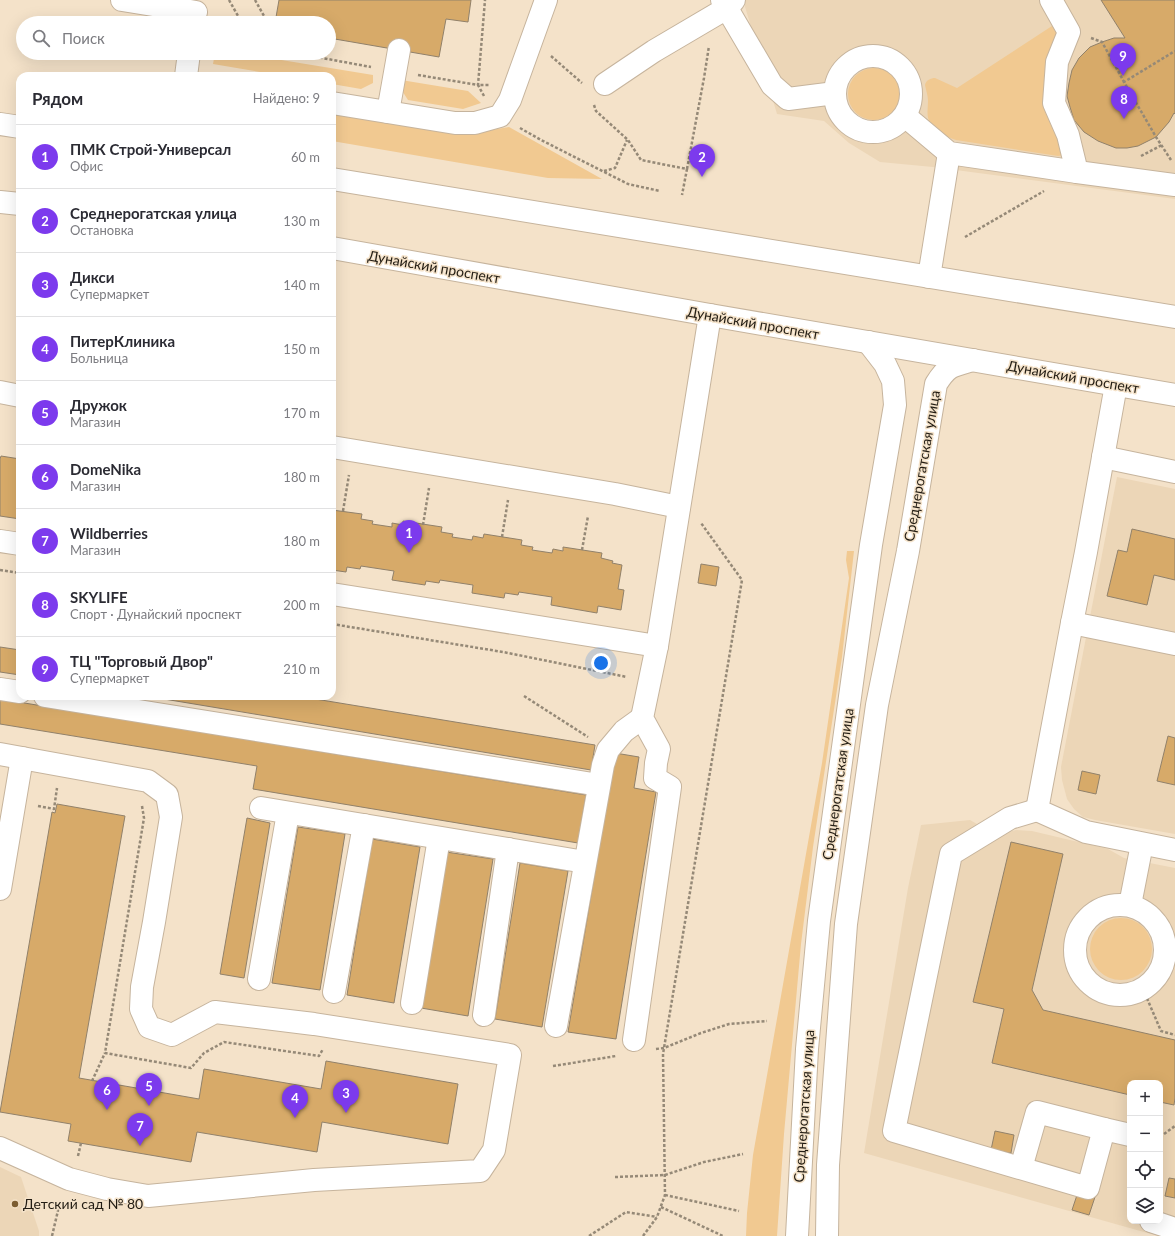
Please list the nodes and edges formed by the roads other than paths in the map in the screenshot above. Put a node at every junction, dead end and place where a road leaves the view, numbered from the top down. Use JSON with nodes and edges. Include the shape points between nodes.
{"nodes":[{"id":1,"x":122,"y":0,"type":"edge"},
{"id":2,"x":546,"y":0,"type":"edge"},
{"id":3,"x":1051,"y":0,"type":"edge"},
{"id":4,"x":724,"y":6,"type":"edge"},
{"id":5,"x":196,"y":12,"type":"edge"},
{"id":6,"x":399,"y":50,"type":"dead end"},
{"id":7,"x":188,"y":60,"type":"edge"},
{"id":8,"x":187,"y":72,"type":"edge"},
{"id":9,"x":595,"y":91,"type":"road end"},
{"id":10,"x":835,"y":93,"type":"junction"},
{"id":11,"x":336,"y":104,"type":"edge"},
{"id":12,"x":388,"y":112,"type":"junction"},
{"id":13,"x":905,"y":116,"type":"junction"},
{"id":14,"x":0,"y":124,"type":"edge"},
{"id":15,"x":16,"y":126,"type":"edge"},
{"id":16,"x":949,"y":153,"type":"junction"},
{"id":17,"x":1078,"y":172,"type":"junction"},
{"id":18,"x":336,"y":180,"type":"edge"},
{"id":19,"x":1175,"y":185,"type":"edge"},
{"id":20,"x":0,"y":202,"type":"edge"},
{"id":21,"x":16,"y":204,"type":"edge"},
{"id":22,"x":336,"y":249,"type":"edge"},
{"id":23,"x":929,"y":277,"type":"junction"},
{"id":24,"x":710,"y":315,"type":"junction"},
{"id":25,"x":1175,"y":318,"type":"edge"},
{"id":26,"x":868,"y":342,"type":"junction"},
{"id":27,"x":973,"y":360,"type":"junction"},
{"id":28,"x":1116,"y":385,"type":"junction"},
{"id":29,"x":0,"y":392,"type":"edge"},
{"id":30,"x":1175,"y":394,"type":"edge"},
{"id":31,"x":16,"y":395,"type":"edge"},
{"id":32,"x":336,"y":448,"type":"edge"},
{"id":33,"x":1103,"y":457,"type":"junction"},
{"id":34,"x":1175,"y":472,"type":"edge"},
{"id":35,"x":679,"y":507,"type":"junction"},
{"id":36,"x":0,"y":541,"type":"edge"},
{"id":37,"x":16,"y":543,"type":"edge"},
{"id":38,"x":336,"y":595,"type":"edge"},
{"id":39,"x":1072,"y":622,"type":"junction"},
{"id":40,"x":1175,"y":644,"type":"edge"},
{"id":41,"x":657,"y":646,"type":"junction"},
{"id":42,"x":0,"y":689,"type":"edge"},
{"id":43,"x":16,"y":691,"type":"edge"},
{"id":44,"x":70,"y":700,"type":"edge"},
{"id":45,"x":642,"y":718,"type":"junction"},
{"id":46,"x":0,"y":754,"type":"edge"},
{"id":47,"x":22,"y":758,"type":"junction"},
{"id":48,"x":599,"y":785,"type":"junction"},
{"id":49,"x":261,"y":808,"type":"dead end"},
{"id":50,"x":1037,"y":810,"type":"junction"},
{"id":51,"x":288,"y":813,"type":"junction"},
{"id":52,"x":364,"y":825,"type":"junction"},
{"id":53,"x":439,"y":838,"type":"junction"},
{"id":54,"x":1142,"y":844,"type":"junction"},
{"id":55,"x":508,"y":849,"type":"junction"},
{"id":56,"x":1175,"y":850,"type":"edge"},
{"id":57,"x":585,"y":862,"type":"junction"},
{"id":58,"x":0,"y":889,"type":"edge"},
{"id":59,"x":1130,"y":905,"type":"junction"},
{"id":60,"x":259,"y":979,"type":"dead end"},
{"id":61,"x":334,"y":992,"type":"dead end"},
{"id":62,"x":412,"y":1003,"type":"dead end"},
{"id":63,"x":484,"y":1015,"type":"dead end"},
{"id":64,"x":556,"y":1026,"type":"dead end"},
{"id":65,"x":636,"y":1048,"type":"road end"},
{"id":66,"x":1104,"y":1129,"type":"junction"},
{"id":67,"x":1127,"y":1134,"type":"edge"},
{"id":68,"x":0,"y":1148,"type":"edge"},
{"id":69,"x":1021,"y":1168,"type":"junction"},
{"id":70,"x":1160,"y":1224,"type":"edge"},
{"id":71,"x":1175,"y":1229,"type":"edge"},
{"id":72,"x":796,"y":1236,"type":"edge"},
{"id":73,"x":827,"y":1236,"type":"edge"}],
"edges":[{"from":1,"to":5,"type":"street"},
{"from":2,"to":12,"type":"street","via":[[510,100],[500,116],[475,122],[455,123]]},
{"from":3,"to":17,"type":"street","via":[[1069,32],[1057,62],[1054,103],[1068,135]]},
{"from":4,"to":9,"type":"street"},
{"from":4,"to":10,"type":"street","via":[[772,85],[788,99]]},
{"from":6,"to":12,"type":"street"},
{"from":7,"to":8,"type":"street"},
{"from":10,"to":13,"type":"street","via":[[836,105],[841,116],[859,130],[882,132],[893,127]]},
{"from":10,"to":13,"type":"street","via":[[838,78],[848,65],[862,57],[878,56],[893,61],[905,72],[911,86],[911,102]]},
{"from":11,"to":12,"type":"street"},
{"from":13,"to":16,"type":"street"},
{"from":14,"to":15,"type":"street"},
{"from":16,"to":17,"type":"street"},
{"from":16,"to":23,"type":"street"},
{"from":17,"to":19,"type":"street"},
{"from":18,"to":23,"type":"street"},
{"from":20,"to":21,"type":"street"},
{"from":22,"to":24,"type":"street","name":"Дунайский проспект"},
{"from":23,"to":25,"type":"street"},
{"from":24,"to":26,"type":"street","name":"Дунайский проспект"},
{"from":24,"to":35,"type":"street"},
{"from":26,"to":27,"type":"street","name":"Дунайский проспект"},
{"from":26,"to":72,"type":"street","name":"Среднерогатская улица","via":[[893,380],[895,405],[871,544],[819,921],[807,1049]]},
{"from":27,"to":28,"type":"street","name":"Дунайский проспект"},
{"from":27,"to":73,"type":"street","name":"Среднерогатская улица","via":[[953,365],[943,372],[936,384],[908,551],[877,705],[846,924],[828,1165]]},
{"from":28,"to":30,"type":"street","name":"Дунайский проспект"},
{"from":28,"to":33,"type":"street"},
{"from":29,"to":31,"type":"street"},
{"from":32,"to":35,"type":"street"},
{"from":33,"to":34,"type":"street"},
{"from":33,"to":39,"type":"street"},
{"from":35,"to":41,"type":"street"},
{"from":36,"to":37,"type":"street"},
{"from":38,"to":41,"type":"street"},
{"from":39,"to":40,"type":"street"},
{"from":39,"to":50,"type":"street"},
{"from":41,"to":45,"type":"street"},
{"from":42,"to":43,"type":"street"},
{"from":44,"to":48,"type":"street"},
{"from":45,"to":48,"type":"street","via":[[624,731],[608,750]]},
{"from":45,"to":65,"type":"street","via":[[658,749],[655,778],[670,787]]},
{"from":46,"to":47,"type":"street"},
{"from":47,"to":58,"type":"street"},
{"from":47,"to":68,"type":"street","via":[[148,781],[168,795],[171,817],[140,1009],[149,1027],[172,1034],[215,1012],[314,1024],[510,1055],[494,1150],[480,1171],[314,1180],[148,1196],[69,1179]]},
{"from":48,"to":57,"type":"street"},
{"from":49,"to":51,"type":"street"},
{"from":50,"to":54,"type":"street","via":[[1086,832]]},
{"from":50,"to":69,"type":"street","via":[[1010,818],[951,854],[894,1131]]},
{"from":51,"to":52,"type":"street"},
{"from":51,"to":60,"type":"street"},
{"from":52,"to":53,"type":"street"},
{"from":52,"to":61,"type":"street"},
{"from":53,"to":55,"type":"street"},
{"from":53,"to":62,"type":"street"},
{"from":54,"to":56,"type":"street"},
{"from":54,"to":59,"type":"street"},
{"from":55,"to":57,"type":"street"},
{"from":55,"to":63,"type":"street"},
{"from":57,"to":64,"type":"street"},
{"from":59,"to":59,"type":"street","via":[[1107,906],[1092,914],[1077,933],[1074,952],[1078,967],[1082,976],[1101,991],[1122,995],[1142,989],[1155,979],[1165,958],[1163,934],[1156,922],[1144,911]]},
{"from":66,"to":67,"type":"street"},
{"from":66,"to":69,"type":"street","via":[[1037,1112]]},
{"from":66,"to":69,"type":"street","via":[[1088,1188]]},
{"from":70,"to":71,"type":"street"}]}
